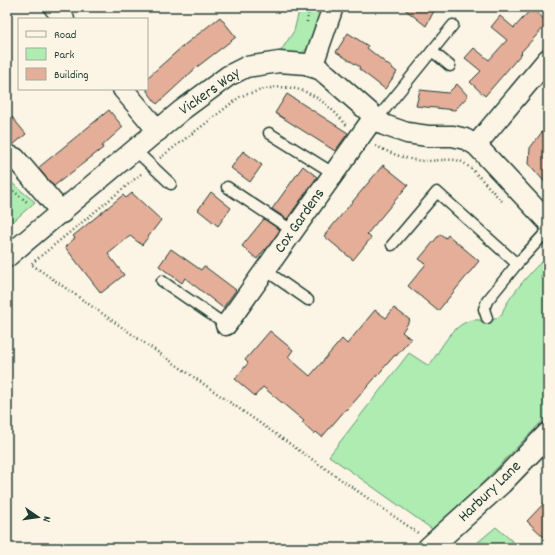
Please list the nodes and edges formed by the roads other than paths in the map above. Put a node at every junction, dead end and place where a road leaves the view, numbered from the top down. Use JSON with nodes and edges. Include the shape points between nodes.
{"nodes":[{"id":1,"x":333,"y":7,"type":"edge"},
{"id":2,"x":453,"y":25,"type":"dead end"},
{"id":3,"x":432,"y":51,"type":"junction"},
{"id":4,"x":548,"y":60,"type":"edge"},
{"id":5,"x":450,"y":66,"type":"dead end"},
{"id":6,"x":312,"y":67,"type":"junction"},
{"id":7,"x":123,"y":90,"type":"edge"},
{"id":8,"x":376,"y":118,"type":"junction"},
{"id":9,"x":158,"y":131,"type":"junction"},
{"id":10,"x":269,"y":133,"type":"dead end"},
{"id":11,"x":476,"y":145,"type":"junction"},
{"id":12,"x":135,"y":150,"type":"junction"},
{"id":13,"x":7,"y":155,"type":"edge"},
{"id":14,"x":333,"y":173,"type":"junction"},
{"id":15,"x":171,"y":184,"type":"dead end"},
{"id":16,"x":227,"y":187,"type":"dead end"},
{"id":17,"x":62,"y":213,"type":"junction"},
{"id":18,"x":548,"y":222,"type":"edge"},
{"id":19,"x":548,"y":230,"type":"edge"},
{"id":20,"x":293,"y":231,"type":"junction"},
{"id":21,"x":392,"y":245,"type":"dead end"},
{"id":22,"x":7,"y":257,"type":"edge"},
{"id":23,"x":517,"y":264,"type":"junction"},
{"id":24,"x":265,"y":270,"type":"junction"},
{"id":25,"x":162,"y":281,"type":"dead end"},
{"id":26,"x":308,"y":300,"type":"dead end"},
{"id":27,"x":487,"y":318,"type":"dead end"},
{"id":28,"x":226,"y":325,"type":"joint"},
{"id":29,"x":548,"y":434,"type":"edge"},
{"id":30,"x":426,"y":543,"type":"edge"}],
"edges":[{"from":1,"to":6,"type":"street"},
{"from":2,"to":3,"type":"lane"},
{"from":3,"to":5,"type":"lane"},
{"from":3,"to":8,"type":"lane"},
{"from":4,"to":11,"type":"street"},
{"from":6,"to":8,"type":"street","name":"Vickers Way","via":[[321,70],[340,85]]},
{"from":6,"to":9,"type":"street","name":"Vickers Way","via":[[288,62],[246,67],[228,76]]},
{"from":7,"to":9,"type":"street"},
{"from":8,"to":11,"type":"street","name":"Vickers Way","via":[[407,133],[453,136]]},
{"from":8,"to":14,"type":"street","name":"Cox Gardens"},
{"from":9,"to":12,"type":"street","name":"Vickers Way"},
{"from":10,"to":14,"type":"lane"},
{"from":11,"to":18,"type":"street","name":"Vickers Way"},
{"from":12,"to":15,"type":"lane"},
{"from":12,"to":17,"type":"street","name":"Vickers Way"},
{"from":13,"to":17,"type":"street","via":[[15,158]]},
{"from":14,"to":20,"type":"street","name":"Cox Gardens"},
{"from":16,"to":20,"type":"lane"},
{"from":17,"to":22,"type":"street","name":"Vickers Way"},
{"from":19,"to":23,"type":"lane"},
{"from":20,"to":24,"type":"street","name":"Cox Gardens"},
{"from":21,"to":23,"type":"lane","via":[[437,192]]},
{"from":23,"to":27,"type":"lane","via":[[487,300],[484,309]]},
{"from":24,"to":26,"type":"lane"},
{"from":24,"to":28,"type":"street","name":"Cox Gardens"},
{"from":25,"to":28,"type":"lane"},
{"from":29,"to":30,"type":"street","name":"Harbury Lane","via":[[466,516]]}]}
